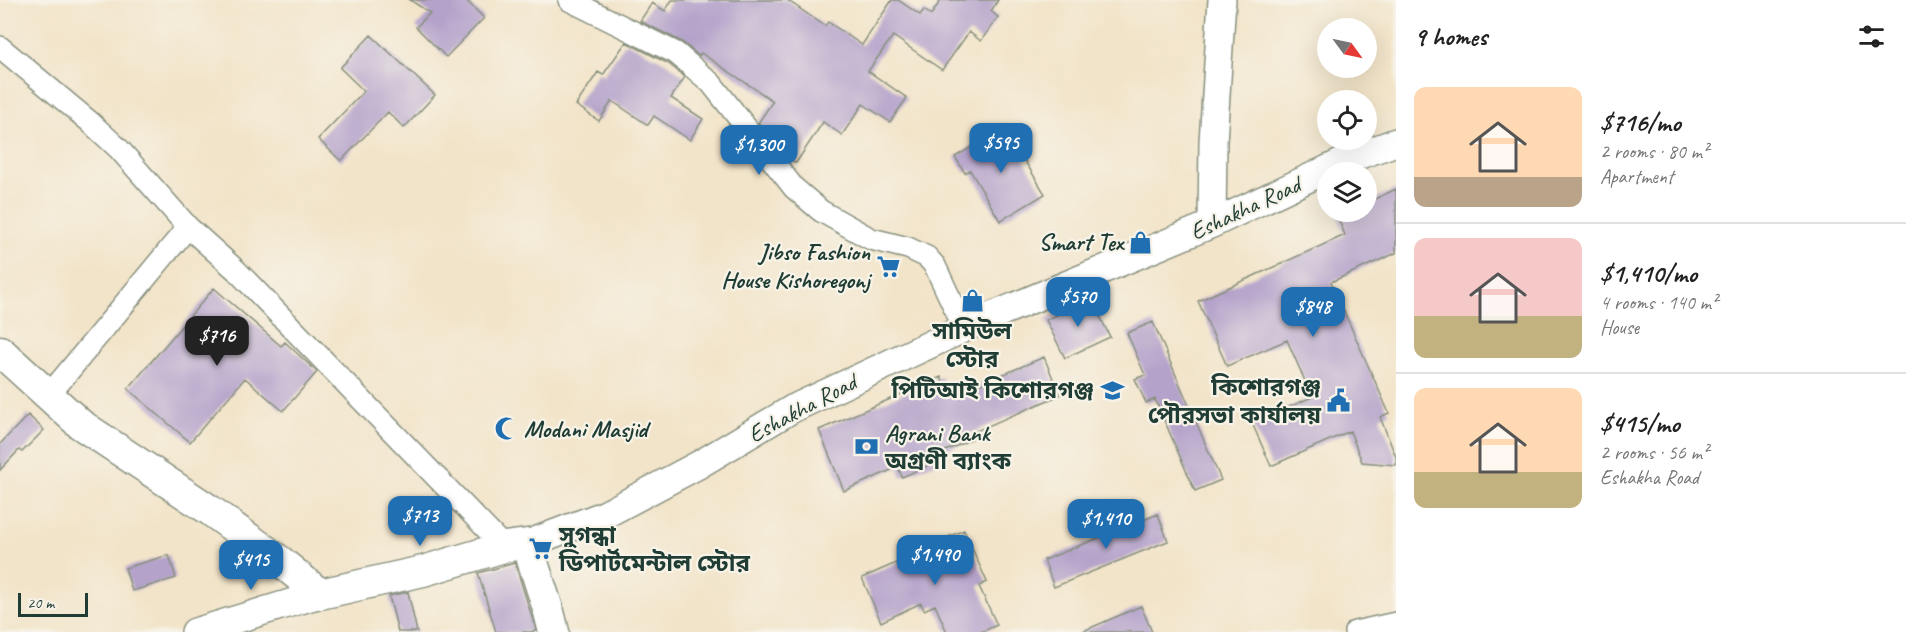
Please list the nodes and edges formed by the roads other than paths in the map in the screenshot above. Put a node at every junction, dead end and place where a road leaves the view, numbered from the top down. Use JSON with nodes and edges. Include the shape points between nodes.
{"nodes":[{"id":1,"x":569,"y":0,"type":"edge"},
{"id":2,"x":1222,"y":0,"type":"edge"},
{"id":3,"x":0,"y":47,"type":"edge"},
{"id":4,"x":1396,"y":142,"type":"edge"},
{"id":5,"x":1212,"y":224,"type":"junction"},
{"id":6,"x":188,"y":227,"type":"junction"},
{"id":7,"x":963,"y":328,"type":"junction"},
{"id":8,"x":0,"y":351,"type":"edge"},
{"id":9,"x":49,"y":395,"type":"junction"},
{"id":10,"x":515,"y":546,"type":"junction"},
{"id":11,"x":320,"y":594,"type":"junction"},
{"id":12,"x":1396,"y":623,"type":"edge"},
{"id":13,"x":195,"y":632,"type":"edge"},
{"id":14,"x":554,"y":632,"type":"edge"},
{"id":15,"x":1355,"y":632,"type":"edge"}],
"edges":[{"from":1,"to":7,"type":"street","via":[[676,53],[711,83],[794,188],[821,211],[871,239],[927,257],[935,266]]},
{"from":2,"to":5,"type":"street"},
{"from":3,"to":6,"type":"street","via":[[119,149]]},
{"from":4,"to":5,"type":"street","name":"Eshakha Road","via":[[1349,159]]},
{"from":5,"to":7,"type":"street","name":"Eshakha Road"},
{"from":6,"to":9,"type":"street"},
{"from":6,"to":10,"type":"street"},
{"from":7,"to":10,"type":"street","name":"Eshakha Road","via":[[792,409],[606,514]]},
{"from":8,"to":9,"type":"main road"},
{"from":9,"to":11,"type":"main road","via":[[80,424],[228,524]]},
{"from":10,"to":11,"type":"main road","name":"Eshakha Road"},
{"from":10,"to":14,"type":"main road","via":[[549,612]]},
{"from":11,"to":13,"type":"street","name":"Eshakha Road"},
{"from":12,"to":15,"type":"street"}]}
